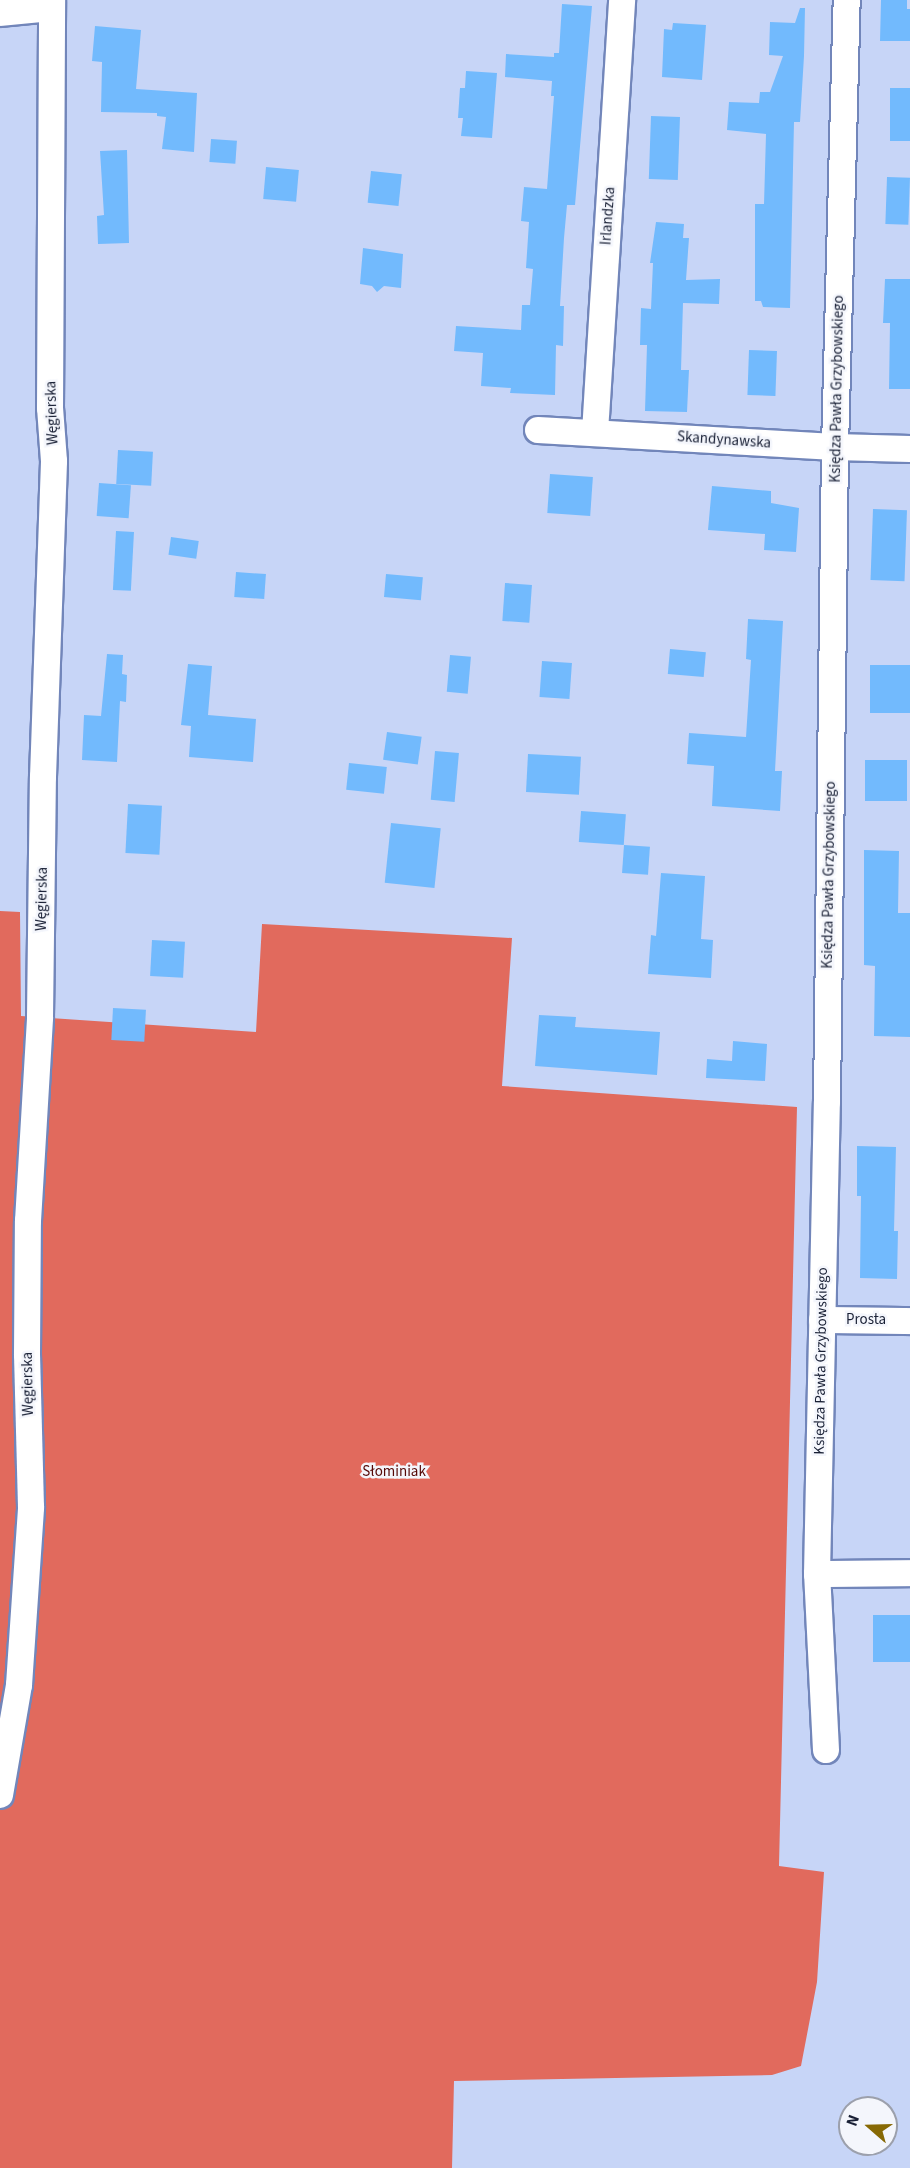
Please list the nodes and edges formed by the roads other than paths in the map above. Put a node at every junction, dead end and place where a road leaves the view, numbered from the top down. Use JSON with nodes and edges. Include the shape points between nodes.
{"nodes":[{"id":1,"x":622,"y":0,"type":"edge"},
{"id":2,"x":847,"y":0,"type":"edge"},
{"id":3,"x":51,"y":4,"type":"edge"},
{"id":4,"x":0,"y":13,"type":"edge"},
{"id":5,"x":538,"y":430,"type":"dead end"},
{"id":6,"x":595,"y":432,"type":"junction"},
{"id":7,"x":835,"y":447,"type":"junction"},
{"id":8,"x":910,"y":448,"type":"edge"},
{"id":9,"x":822,"y":1320,"type":"junction"},
{"id":10,"x":910,"y":1321,"type":"edge"},
{"id":11,"x":910,"y":1573,"type":"edge"},
{"id":12,"x":817,"y":1574,"type":"junction"},
{"id":13,"x":825,"y":1750,"type":"dead end"},
{"id":14,"x":0,"y":1796,"type":"edge"}],
"edges":[{"from":1,"to":6,"type":"street","name":"Irlandzka"},
{"from":2,"to":7,"type":"street","name":"Księdza Pawła Grzybowskiego"},
{"from":3,"to":4,"type":"street"},
{"from":3,"to":14,"type":"street","name":"Węgierska","via":[[50,408],[54,462],[40,1017],[28,1221],[31,1507],[20,1685]]},
{"from":5,"to":6,"type":"street","name":"Skandynawska"},
{"from":6,"to":7,"type":"street","name":"Skandynawska"},
{"from":7,"to":8,"type":"street","name":"Skandynawska"},
{"from":7,"to":9,"type":"street","name":"Księdza Pawła Grzybowskiego"},
{"from":9,"to":10,"type":"street","name":"Prosta"},
{"from":9,"to":12,"type":"street","name":"Księdza Pawła Grzybowskiego"},
{"from":11,"to":12,"type":"street"},
{"from":12,"to":13,"type":"street","name":"Księdza Pawła Grzybowskiego"}]}
